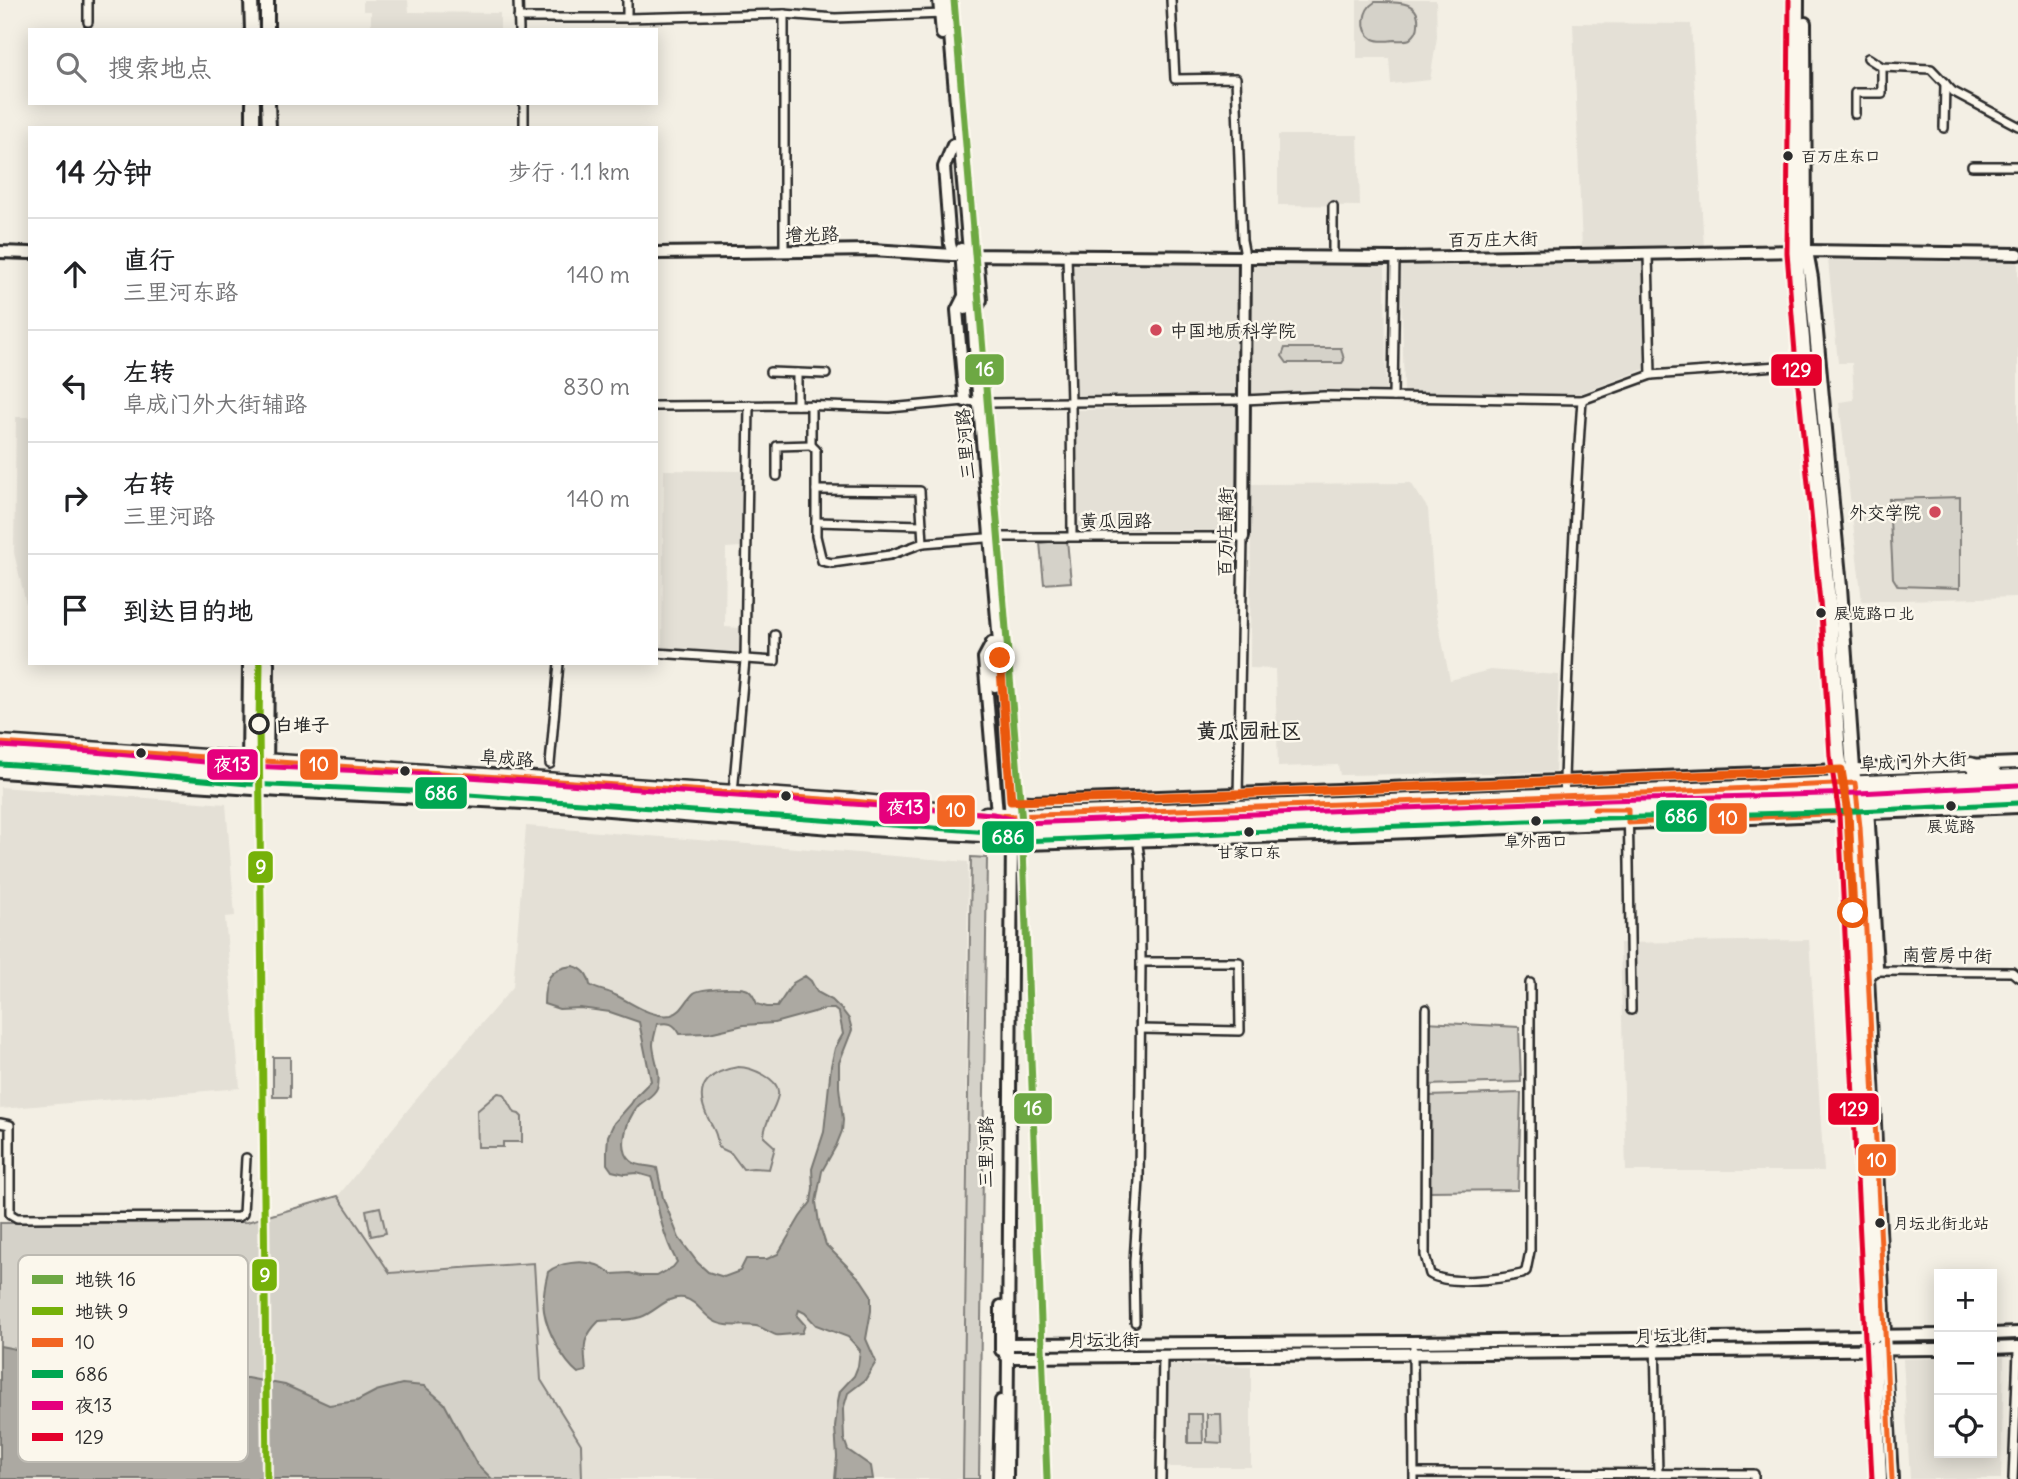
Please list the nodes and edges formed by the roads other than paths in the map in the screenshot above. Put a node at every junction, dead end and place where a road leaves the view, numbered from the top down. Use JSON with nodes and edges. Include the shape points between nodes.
{"nodes":[{"id":1,"x":88,"y":0,"type":"edge"},
{"id":2,"x":251,"y":0,"type":"edge"},
{"id":3,"x":267,"y":0,"type":"edge"},
{"id":4,"x":518,"y":0,"type":"edge"},
{"id":5,"x":627,"y":0,"type":"edge"},
{"id":6,"x":939,"y":0,"type":"edge"},
{"id":7,"x":947,"y":0,"type":"edge"},
{"id":8,"x":1171,"y":0,"type":"edge"},
{"id":9,"x":1797,"y":0,"type":"edge"},
{"id":10,"x":1804,"y":0,"type":"edge"},
{"id":11,"x":784,"y":14,"type":"junction"},
{"id":12,"x":941,"y":14,"type":"junction"},
{"id":13,"x":518,"y":18,"type":"junction"},
{"id":14,"x":627,"y":18,"type":"junction"},
{"id":15,"x":88,"y":22,"type":"dead end"},
{"id":16,"x":252,"y":28,"type":"edge"},
{"id":17,"x":267,"y":28,"type":"edge"},
{"id":18,"x":519,"y":28,"type":"edge"},
{"id":19,"x":1868,"y":58,"type":"dead end"},
{"id":20,"x":1882,"y":67,"type":"junction"},
{"id":21,"x":1945,"y":83,"type":"junction"},
{"id":22,"x":253,"y":105,"type":"edge"},
{"id":23,"x":268,"y":105,"type":"edge"},
{"id":24,"x":524,"y":105,"type":"edge"},
{"id":25,"x":1855,"y":114,"type":"dead end"},
{"id":26,"x":253,"y":126,"type":"edge"},
{"id":27,"x":269,"y":126,"type":"edge"},
{"id":28,"x":524,"y":126,"type":"edge"},
{"id":29,"x":2018,"y":126,"type":"edge"},
{"id":30,"x":1944,"y":128,"type":"dead end"},
{"id":31,"x":1972,"y":166,"type":"dead end"},
{"id":32,"x":2018,"y":166,"type":"edge"},
{"id":33,"x":1333,"y":206,"type":"dead end"},
{"id":34,"x":1801,"y":251,"type":"junction"},
{"id":35,"x":0,"y":252,"type":"edge"},
{"id":36,"x":784,"y":252,"type":"junction"},
{"id":37,"x":28,"y":253,"type":"edge"},
{"id":38,"x":658,"y":253,"type":"edge"},
{"id":39,"x":2018,"y":254,"type":"edge"},
{"id":40,"x":965,"y":255,"type":"junction"},
{"id":41,"x":1067,"y":255,"type":"junction"},
{"id":42,"x":1648,"y":255,"type":"junction"},
{"id":43,"x":1245,"y":256,"type":"junction"},
{"id":44,"x":1333,"y":257,"type":"junction"},
{"id":45,"x":1395,"y":258,"type":"junction"},
{"id":46,"x":1805,"y":365,"type":"junction"},
{"id":47,"x":770,"y":372,"type":"dead end"},
{"id":48,"x":797,"y":373,"type":"junction"},
{"id":49,"x":826,"y":374,"type":"dead end"},
{"id":50,"x":1651,"y":375,"type":"junction"},
{"id":51,"x":1393,"y":397,"type":"junction"},
{"id":52,"x":1244,"y":400,"type":"junction"},
{"id":53,"x":1581,"y":400,"type":"junction"},
{"id":54,"x":972,"y":401,"type":"junction"},
{"id":55,"x":1071,"y":402,"type":"junction"},
{"id":56,"x":750,"y":405,"type":"junction"},
{"id":57,"x":797,"y":405,"type":"junction"},
{"id":58,"x":811,"y":405,"type":"junction"},
{"id":59,"x":658,"y":406,"type":"edge"},
{"id":60,"x":811,"y":445,"type":"junction"},
{"id":61,"x":776,"y":476,"type":"dead end"},
{"id":62,"x":816,"y":490,"type":"junction"},
{"id":63,"x":816,"y":522,"type":"junction"},
{"id":64,"x":922,"y":525,"type":"junction"},
{"id":65,"x":1072,"y":536,"type":"junction"},
{"id":66,"x":1243,"y":537,"type":"junction"},
{"id":67,"x":986,"y":539,"type":"junction"},
{"id":68,"x":923,"y":543,"type":"junction"},
{"id":69,"x":775,"y":635,"type":"dead end"},
{"id":70,"x":658,"y":653,"type":"edge"},
{"id":71,"x":745,"y":660,"type":"junction"},
{"id":72,"x":250,"y":665,"type":"edge"},
{"id":73,"x":267,"y":665,"type":"edge"},
{"id":74,"x":561,"y":665,"type":"edge"},
{"id":75,"x":561,"y":665,"type":"edge"},
{"id":76,"x":561,"y":675,"type":"dead end"},
{"id":77,"x":0,"y":743,"type":"edge"},
{"id":78,"x":0,"y":755,"type":"edge"},
{"id":79,"x":550,"y":764,"type":"dead end"},
{"id":80,"x":2018,"y":764,"type":"edge"},
{"id":81,"x":1971,"y":765,"type":"junction"},
{"id":82,"x":249,"y":768,"type":"junction"},
{"id":83,"x":266,"y":769,"type":"junction"},
{"id":84,"x":0,"y":772,"type":"edge"},
{"id":85,"x":2018,"y":776,"type":"edge"},
{"id":86,"x":1848,"y":777,"type":"junction"},
{"id":87,"x":2002,"y":777,"type":"junction"},
{"id":88,"x":1564,"y":788,"type":"junction"},
{"id":89,"x":733,"y":794,"type":"junction"},
{"id":90,"x":2018,"y":794,"type":"edge"},
{"id":91,"x":1238,"y":801,"type":"junction"},
{"id":92,"x":1628,"y":801,"type":"junction"},
{"id":93,"x":1858,"y":807,"type":"junction"},
{"id":94,"x":2018,"y":807,"type":"edge"},
{"id":95,"x":1007,"y":822,"type":"junction"},
{"id":96,"x":1136,"y":834,"type":"junction"},
{"id":97,"x":1141,"y":962,"type":"junction"},
{"id":98,"x":1871,"y":973,"type":"junction"},
{"id":99,"x":2018,"y":977,"type":"edge"},
{"id":100,"x":1530,"y":984,"type":"dead end"},
{"id":101,"x":1426,"y":1009,"type":"dead end"},
{"id":102,"x":1631,"y":1010,"type":"dead end"},
{"id":103,"x":1140,"y":1029,"type":"junction"},
{"id":104,"x":0,"y":1123,"type":"edge"},
{"id":105,"x":246,"y":1158,"type":"dead end"},
{"id":106,"x":1135,"y":1322,"type":"dead end"},
{"id":107,"x":2018,"y":1333,"type":"edge"},
{"id":108,"x":1997,"y":1334,"type":"edge"},
{"id":109,"x":1934,"y":1336,"type":"edge"},
{"id":110,"x":1655,"y":1339,"type":"junction"},
{"id":111,"x":1879,"y":1343,"type":"junction"},
{"id":112,"x":1412,"y":1348,"type":"junction"},
{"id":113,"x":1934,"y":1348,"type":"edge"},
{"id":114,"x":1997,"y":1348,"type":"edge"},
{"id":115,"x":2018,"y":1349,"type":"edge"},
{"id":116,"x":1006,"y":1351,"type":"junction"},
{"id":117,"x":1655,"y":1352,"type":"junction"},
{"id":118,"x":1163,"y":1356,"type":"junction"},
{"id":119,"x":1658,"y":1474,"type":"junction"},
{"id":120,"x":1415,"y":1476,"type":"edge"},
{"id":121,"x":1552,"y":1476,"type":"edge"},
{"id":122,"x":1754,"y":1476,"type":"edge"},
{"id":123,"x":999,"y":1479,"type":"edge"},
{"id":124,"x":1007,"y":1479,"type":"edge"},
{"id":125,"x":1161,"y":1479,"type":"edge"},
{"id":126,"x":1881,"y":1479,"type":"edge"},
{"id":127,"x":1892,"y":1479,"type":"edge"},
{"id":128,"x":2013,"y":1479,"type":"edge"}],
"edges":[{"from":1,"to":15,"type":"street"},
{"from":2,"to":16,"type":"main road"},
{"from":3,"to":17,"type":"main road"},
{"from":4,"to":13,"type":"street"},
{"from":5,"to":14,"type":"street"},
{"from":6,"to":12,"type":"main road","name":"三里河路"},
{"from":7,"to":12,"type":"main road","name":"三里河路"},
{"from":8,"to":43,"type":"street","via":[[1175,79],[1236,78]]},
{"from":9,"to":34,"type":"main road"},
{"from":10,"to":34,"type":"main road"},
{"from":11,"to":12,"type":"street","via":[[835,18]]},
{"from":11,"to":14,"type":"street"},
{"from":11,"to":36,"type":"street"},
{"from":12,"to":40,"type":"main road","name":"三里河路"},
{"from":12,"to":40,"type":"main road","name":"三里河路"},
{"from":13,"to":14,"type":"street"},
{"from":13,"to":18,"type":"street"},
{"from":19,"to":20,"type":"street"},
{"from":20,"to":21,"type":"street","via":[[1931,69]]},
{"from":20,"to":25,"type":"street","via":[[1882,93],[1855,93]]},
{"from":21,"to":29,"type":"street"},
{"from":21,"to":30,"type":"street"},
{"from":22,"to":26,"type":"main road"},
{"from":23,"to":27,"type":"main road"},
{"from":24,"to":28,"type":"street"},
{"from":31,"to":32,"type":"street"},
{"from":33,"to":44,"type":"street"},
{"from":34,"to":39,"type":"main road","name":"百万庄大街"},
{"from":34,"to":42,"type":"main road","name":"百万庄大街"},
{"from":34,"to":46,"type":"main road"},
{"from":34,"to":86,"type":"main road","via":[[1811,278],[1840,587]]},
{"from":35,"to":37,"type":"main road"},
{"from":36,"to":38,"type":"main road","name":"增光路"},
{"from":36,"to":40,"type":"main road","name":"增光路"},
{"from":40,"to":41,"type":"main road","name":"百万庄大街"},
{"from":40,"to":54,"type":"main road","name":"三里河路","via":[[973,314]]},
{"from":40,"to":54,"type":"main road","name":"三里河路","via":[[964,295],[957,310]]},
{"from":41,"to":43,"type":"main road","name":"百万庄大街"},
{"from":41,"to":55,"type":"street"},
{"from":42,"to":45,"type":"main road","name":"百万庄大街"},
{"from":42,"to":50,"type":"street"},
{"from":43,"to":44,"type":"main road","name":"百万庄大街"},
{"from":43,"to":52,"type":"main road","name":"百万庄南街"},
{"from":44,"to":45,"type":"main road","name":"百万庄大街"},
{"from":45,"to":51,"type":"street"},
{"from":46,"to":50,"type":"street"},
{"from":46,"to":86,"type":"main road"},
{"from":47,"to":48,"type":"street"},
{"from":48,"to":49,"type":"street"},
{"from":48,"to":57,"type":"street"},
{"from":50,"to":53,"type":"street"},
{"from":51,"to":52,"type":"street"},
{"from":51,"to":53,"type":"street"},
{"from":52,"to":55,"type":"street"},
{"from":52,"to":66,"type":"main road","name":"百万庄南街"},
{"from":53,"to":88,"type":"street"},
{"from":54,"to":55,"type":"street"},
{"from":54,"to":58,"type":"street","via":[[889,408]]},
{"from":54,"to":67,"type":"main road","name":"三里河路"},
{"from":55,"to":65,"type":"street"},
{"from":56,"to":57,"type":"street"},
{"from":56,"to":59,"type":"street"},
{"from":56,"to":71,"type":"street"},
{"from":57,"to":58,"type":"street"},
{"from":58,"to":60,"type":"street"},
{"from":60,"to":61,"type":"street","via":[[777,446]]},
{"from":60,"to":62,"type":"street","via":[[816,450]]},
{"from":62,"to":63,"type":"street"},
{"from":62,"to":64,"type":"street","via":[[920,491]]},
{"from":63,"to":64,"type":"street"},
{"from":63,"to":68,"type":"street","name":"黄瓜园路","via":[[822,561],[832,563],[890,555]]},
{"from":64,"to":68,"type":"street"},
{"from":65,"to":66,"type":"street","name":"黄瓜园路"},
{"from":65,"to":67,"type":"street","name":"黄瓜园路"},
{"from":66,"to":91,"type":"street","name":"百万庄南街"},
{"from":67,"to":68,"type":"street","name":"黄瓜园路"},
{"from":67,"to":95,"type":"main road","name":"三里河路"},
{"from":67,"to":95,"type":"main road","name":"三里河路"},
{"from":69,"to":71,"type":"street","via":[[775,661]]},
{"from":70,"to":71,"type":"street"},
{"from":71,"to":89,"type":"street"},
{"from":72,"to":82,"type":"main road"},
{"from":73,"to":83,"type":"main road"},
{"from":74,"to":76,"type":"street"},
{"from":75,"to":79,"type":"street"},
{"from":77,"to":82,"type":"highway","name":"阜成路"},
{"from":78,"to":82,"type":"highway","name":"阜成路"},
{"from":80,"to":81,"type":"main road"},
{"from":81,"to":86,"type":"main road"},
{"from":81,"to":87,"type":"highway"},
{"from":82,"to":83,"type":"highway","name":"阜成路"},
{"from":83,"to":89,"type":"highway","name":"阜成路"},
{"from":83,"to":95,"type":"highway","name":"阜成路"},
{"from":84,"to":95,"type":"main road","via":[[982,836]]},
{"from":85,"to":87,"type":"highway","name":"阜成门外大街"},
{"from":86,"to":87,"type":"highway","name":"阜成门外大街"},
{"from":86,"to":92,"type":"highway","name":"阜成门外大街"},
{"from":86,"to":93,"type":"main road"},
{"from":88,"to":91,"type":"highway","name":"阜成门外大街"},
{"from":88,"to":92,"type":"highway","name":"阜成门外大街"},
{"from":89,"to":95,"type":"highway","name":"阜成路","via":[[859,802]]},
{"from":90,"to":93,"type":"highway","name":"阜成门外大街"},
{"from":91,"to":95,"type":"highway","name":"阜成门外大街"},
{"from":92,"to":93,"type":"highway","name":"阜成门外大街"},
{"from":92,"to":96,"type":"highway","name":"阜成门外大街"},
{"from":92,"to":102,"type":"street"},
{"from":93,"to":94,"type":"main road"},
{"from":93,"to":98,"type":"main road"},
{"from":93,"to":111,"type":"main road"},
{"from":95,"to":96,"type":"highway","name":"阜成门外大街","via":[[1023,832]]},
{"from":95,"to":116,"type":"main road","name":"三里河路"},
{"from":96,"to":97,"type":"street"},
{"from":97,"to":103,"type":"street"},
{"from":97,"to":103,"type":"street","via":[[1239,962],[1240,1031]]},
{"from":98,"to":99,"type":"street","name":"南营房中街","via":[[2012,972]]},
{"from":98,"to":111,"type":"main road"},
{"from":100,"to":101,"type":"street","via":[[1530,1251],[1522,1274],[1470,1280],[1430,1274],[1425,1255]]},
{"from":103,"to":106,"type":"street"},
{"from":104,"to":105,"type":"street","via":[[10,1125],[10,1214],[17,1218],[238,1217],[243,1214]]},
{"from":107,"to":108,"type":"main road"},
{"from":109,"to":111,"type":"main road","name":"月坛北街"},
{"from":110,"to":111,"type":"main road","name":"月坛北街"},
{"from":110,"to":112,"type":"main road","name":"月坛北街"},
{"from":110,"to":117,"type":"street"},
{"from":111,"to":113,"type":"main road","name":"月坛北街"},
{"from":111,"to":117,"type":"main road","name":"月坛北街"},
{"from":111,"to":126,"type":"main road"},
{"from":111,"to":127,"type":"main road"},
{"from":112,"to":116,"type":"main road","name":"月坛北街"},
{"from":112,"to":117,"type":"main road","name":"月坛北街"},
{"from":112,"to":118,"type":"main road","name":"月坛北街"},
{"from":112,"to":120,"type":"street"},
{"from":114,"to":115,"type":"main road"},
{"from":115,"to":128,"type":"street"},
{"from":116,"to":118,"type":"main road","name":"月坛北街"},
{"from":116,"to":123,"type":"main road","name":"三里河路"},
{"from":116,"to":124,"type":"main road","name":"三里河路"},
{"from":117,"to":119,"type":"street"},
{"from":118,"to":125,"type":"street"},
{"from":119,"to":121,"type":"street"},
{"from":119,"to":122,"type":"street"},
{"from":120,"to":121,"type":"street"}]}
